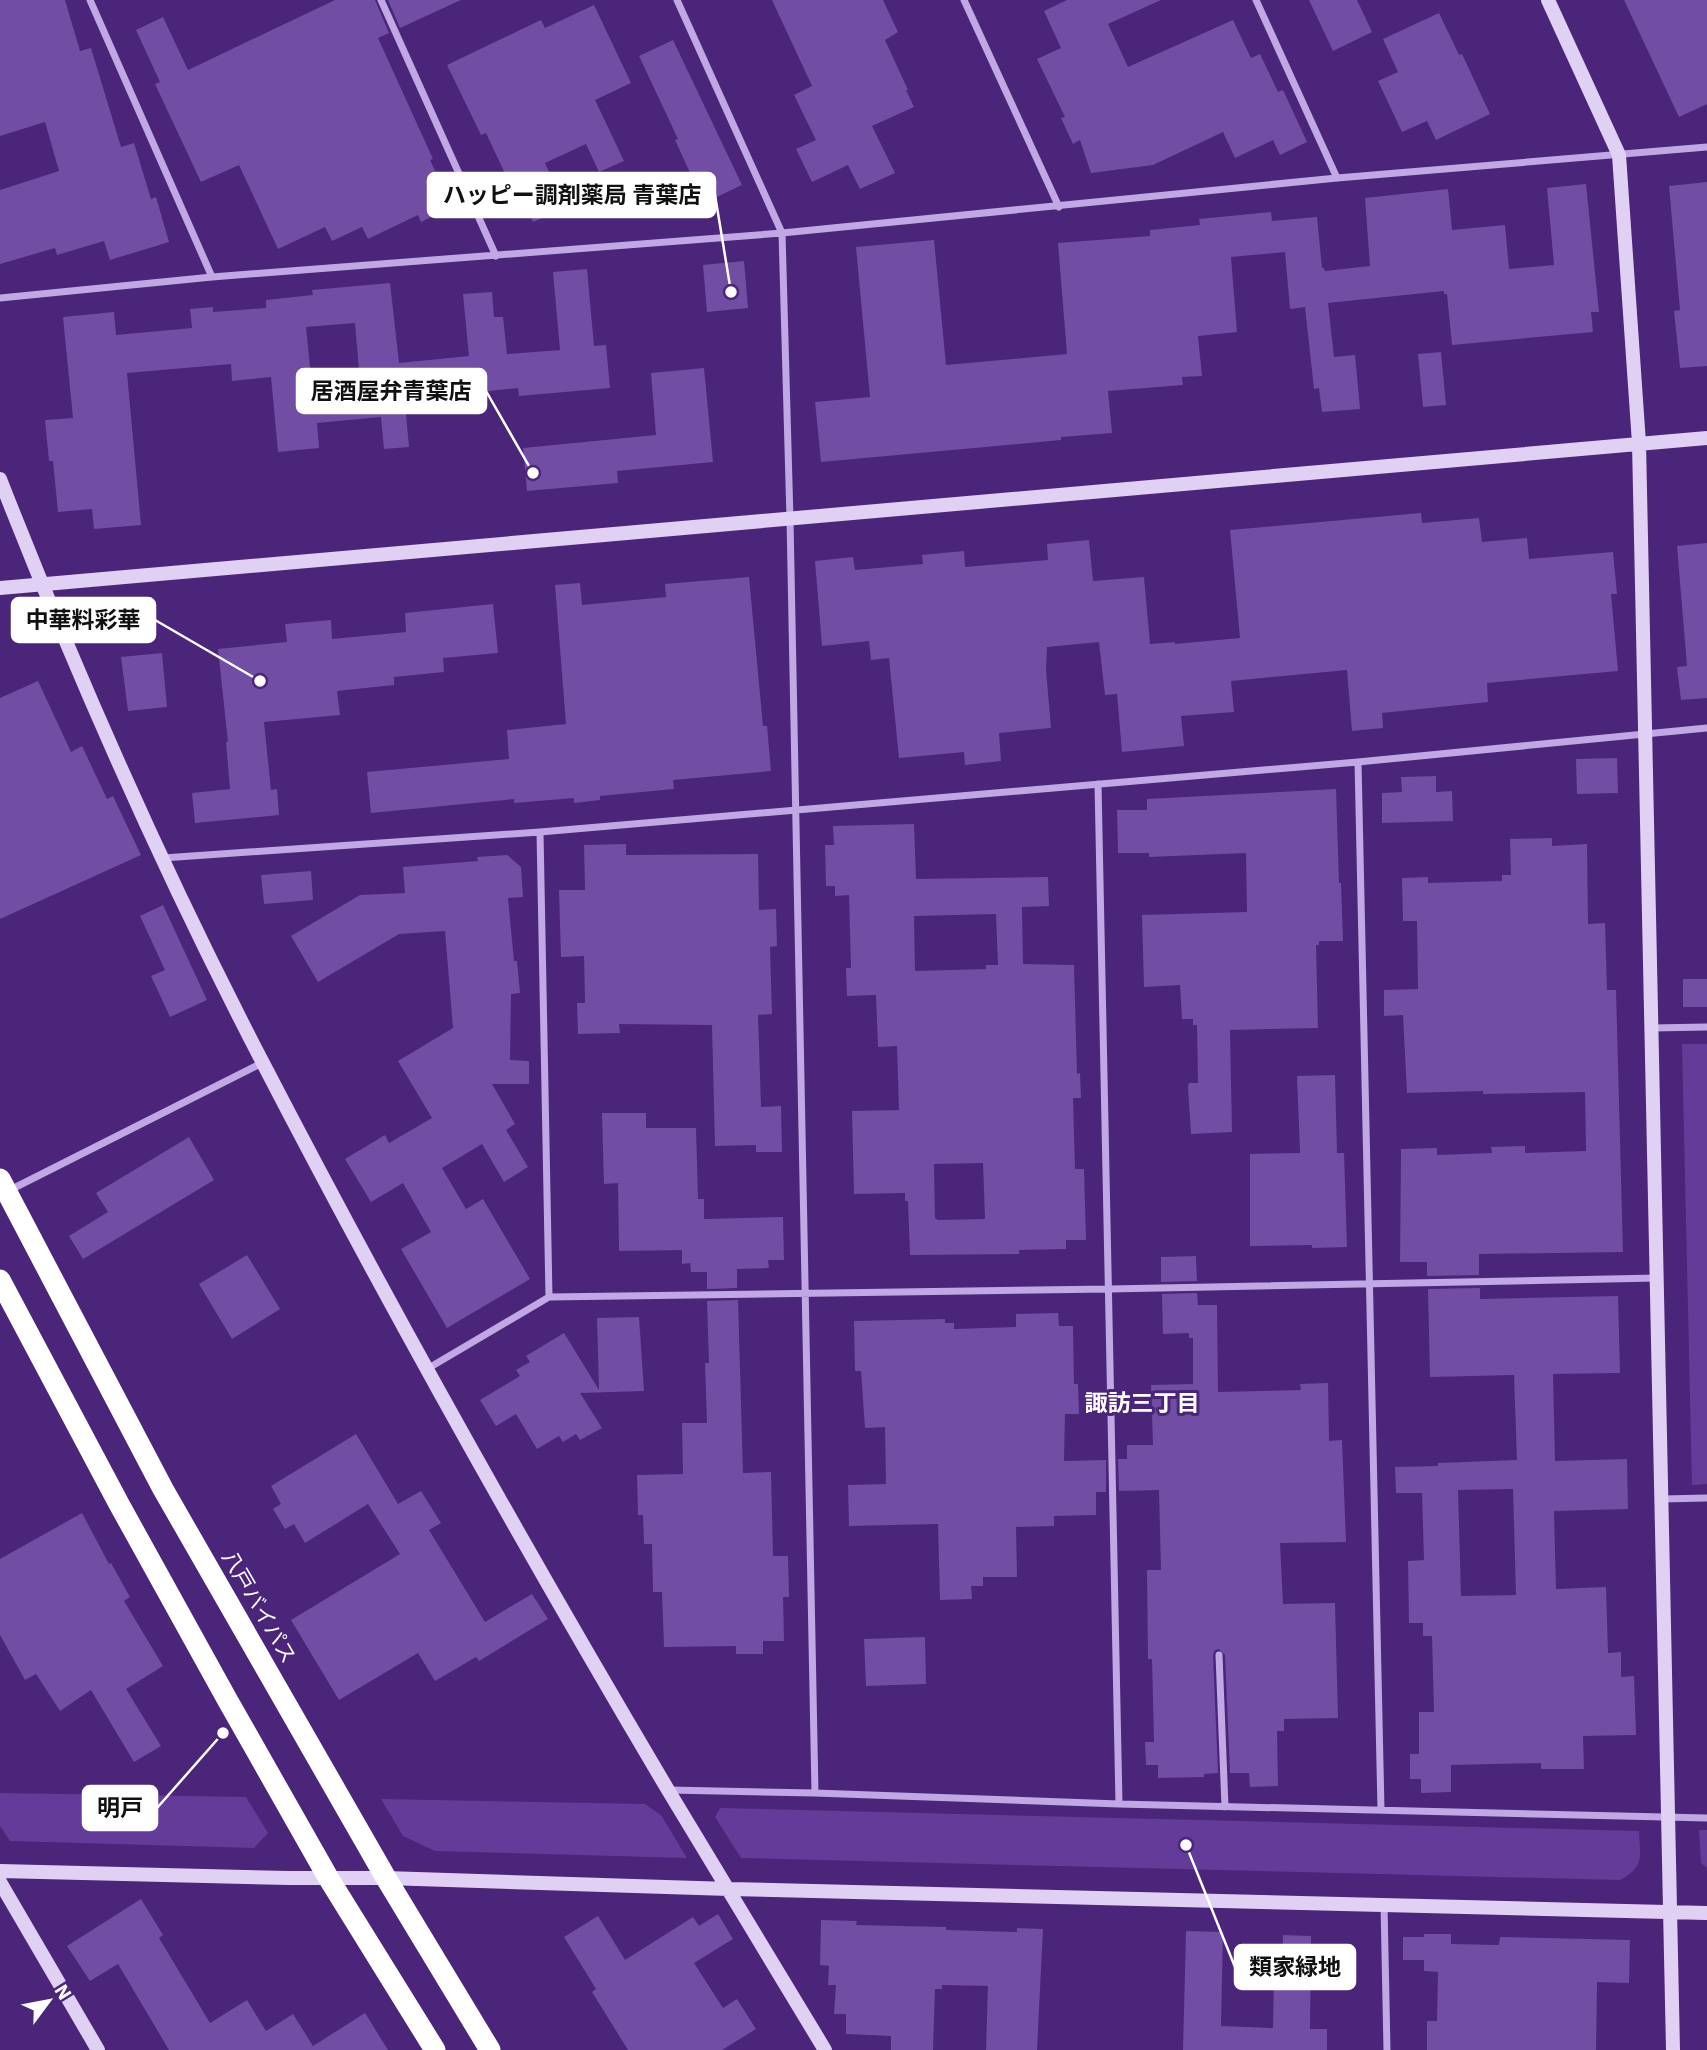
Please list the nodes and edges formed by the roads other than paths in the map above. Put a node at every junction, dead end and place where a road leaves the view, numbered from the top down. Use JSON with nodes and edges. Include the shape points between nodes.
{"nodes":[{"id":1,"x":90,"y":0,"type":"edge"},
{"id":2,"x":380,"y":0,"type":"edge"},
{"id":3,"x":677,"y":0,"type":"edge"},
{"id":4,"x":964,"y":0,"type":"edge"},
{"id":5,"x":1256,"y":0,"type":"edge"},
{"id":6,"x":1548,"y":0,"type":"edge"},
{"id":7,"x":1707,"y":147,"type":"edge"},
{"id":8,"x":1619,"y":155,"type":"junction"},
{"id":9,"x":1337,"y":178,"type":"junction"},
{"id":10,"x":1059,"y":207,"type":"junction"},
{"id":11,"x":782,"y":233,"type":"junction"},
{"id":12,"x":495,"y":256,"type":"junction"},
{"id":13,"x":212,"y":277,"type":"junction"},
{"id":14,"x":0,"y":298,"type":"edge"},
{"id":15,"x":1707,"y":438,"type":"edge"},
{"id":16,"x":1639,"y":443,"type":"junction"},
{"id":17,"x":0,"y":479,"type":"edge"},
{"id":18,"x":790,"y":519,"type":"junction"},
{"id":19,"x":42,"y":585,"type":"junction"},
{"id":20,"x":0,"y":588,"type":"edge"},
{"id":21,"x":1707,"y":728,"type":"edge"},
{"id":22,"x":1645,"y":734,"type":"junction"},
{"id":23,"x":1357,"y":762,"type":"junction"},
{"id":24,"x":1098,"y":784,"type":"junction"},
{"id":25,"x":794,"y":809,"type":"junction"},
{"id":26,"x":540,"y":832,"type":"junction"},
{"id":27,"x":162,"y":858,"type":"junction"},
{"id":28,"x":1707,"y":1027,"type":"edge"},
{"id":29,"x":1652,"y":1028,"type":"junction"},
{"id":30,"x":262,"y":1063,"type":"junction"},
{"id":31,"x":3,"y":1185,"type":"edge"},
{"id":32,"x":1657,"y":1278,"type":"junction"},
{"id":33,"x":0,"y":1280,"type":"edge"},
{"id":34,"x":1370,"y":1283,"type":"junction"},
{"id":35,"x":1110,"y":1289,"type":"junction"},
{"id":36,"x":804,"y":1293,"type":"junction"},
{"id":37,"x":549,"y":1297,"type":"junction"},
{"id":38,"x":427,"y":1369,"type":"junction"},
{"id":39,"x":1707,"y":1498,"type":"edge"},
{"id":40,"x":1662,"y":1499,"type":"junction"},
{"id":41,"x":1219,"y":1655,"type":"dead end"},
{"id":42,"x":668,"y":1790,"type":"junction"},
{"id":43,"x":815,"y":1793,"type":"junction"},
{"id":44,"x":1119,"y":1804,"type":"junction"},
{"id":45,"x":1225,"y":1807,"type":"junction"},
{"id":46,"x":1381,"y":1810,"type":"junction"},
{"id":47,"x":1670,"y":1817,"type":"junction"},
{"id":48,"x":1707,"y":1818,"type":"edge"},
{"id":49,"x":0,"y":1871,"type":"edge"},
{"id":50,"x":386,"y":1878,"type":"junction"},
{"id":51,"x":329,"y":1879,"type":"junction"},
{"id":52,"x":0,"y":1882,"type":"edge"},
{"id":53,"x":729,"y":1889,"type":"junction"},
{"id":54,"x":1384,"y":1905,"type":"junction"},
{"id":55,"x":1670,"y":1912,"type":"junction"},
{"id":56,"x":1707,"y":1913,"type":"edge"},
{"id":57,"x":98,"y":2050,"type":"edge"},
{"id":58,"x":435,"y":2050,"type":"edge"},
{"id":59,"x":491,"y":2050,"type":"edge"},
{"id":60,"x":825,"y":2050,"type":"edge"},
{"id":61,"x":1387,"y":2050,"type":"edge"},
{"id":62,"x":1673,"y":2050,"type":"edge"}],
"edges":[{"from":1,"to":13,"type":"street"},
{"from":2,"to":12,"type":"street"},
{"from":3,"to":11,"type":"street"},
{"from":4,"to":10,"type":"street"},
{"from":5,"to":9,"type":"street"},
{"from":6,"to":8,"type":"street"},
{"from":7,"to":8,"type":"street"},
{"from":8,"to":9,"type":"street"},
{"from":8,"to":16,"type":"street"},
{"from":9,"to":10,"type":"street"},
{"from":10,"to":11,"type":"street"},
{"from":11,"to":12,"type":"street"},
{"from":11,"to":18,"type":"street"},
{"from":12,"to":13,"type":"street"},
{"from":13,"to":14,"type":"street"},
{"from":15,"to":16,"type":"street"},
{"from":16,"to":18,"type":"street"},
{"from":16,"to":22,"type":"street"},
{"from":17,"to":19,"type":"street"},
{"from":18,"to":19,"type":"street"},
{"from":18,"to":25,"type":"street"},
{"from":19,"to":20,"type":"street"},
{"from":19,"to":27,"type":"street"},
{"from":21,"to":22,"type":"street"},
{"from":22,"to":23,"type":"street"},
{"from":22,"to":29,"type":"street"},
{"from":23,"to":24,"type":"street"},
{"from":23,"to":34,"type":"street"},
{"from":24,"to":25,"type":"street"},
{"from":24,"to":35,"type":"street"},
{"from":25,"to":26,"type":"street"},
{"from":25,"to":36,"type":"street"},
{"from":26,"to":27,"type":"street"},
{"from":26,"to":37,"type":"street"},
{"from":27,"to":30,"type":"street"},
{"from":28,"to":29,"type":"street"},
{"from":29,"to":32,"type":"street"},
{"from":30,"to":31,"type":"street"},
{"from":30,"to":38,"type":"street"},
{"from":31,"to":50,"type":"highway","name":"八戸バイパス","via":[[163,1489]]},
{"from":32,"to":34,"type":"street"},
{"from":32,"to":40,"type":"street"},
{"from":33,"to":51,"type":"highway","via":[[119,1504]]},
{"from":34,"to":35,"type":"street"},
{"from":34,"to":46,"type":"street"},
{"from":35,"to":36,"type":"street"},
{"from":35,"to":44,"type":"street"},
{"from":36,"to":37,"type":"street"},
{"from":36,"to":43,"type":"street"},
{"from":37,"to":38,"type":"street"},
{"from":38,"to":42,"type":"street"},
{"from":39,"to":40,"type":"street"},
{"from":40,"to":47,"type":"street"},
{"from":41,"to":45,"type":"street"},
{"from":42,"to":43,"type":"street"},
{"from":42,"to":53,"type":"street"},
{"from":43,"to":44,"type":"street"},
{"from":44,"to":45,"type":"street"},
{"from":45,"to":46,"type":"street"},
{"from":46,"to":47,"type":"street"},
{"from":47,"to":48,"type":"street"},
{"from":47,"to":55,"type":"street"},
{"from":49,"to":51,"type":"street"},
{"from":50,"to":51,"type":"street"},
{"from":50,"to":53,"type":"street"},
{"from":50,"to":59,"type":"highway","name":"八戸バイパス"},
{"from":51,"to":58,"type":"highway"},
{"from":52,"to":57,"type":"street"},
{"from":53,"to":54,"type":"street"},
{"from":53,"to":60,"type":"street"},
{"from":54,"to":55,"type":"street"},
{"from":54,"to":61,"type":"street"},
{"from":55,"to":56,"type":"street"},
{"from":55,"to":62,"type":"street"}]}
